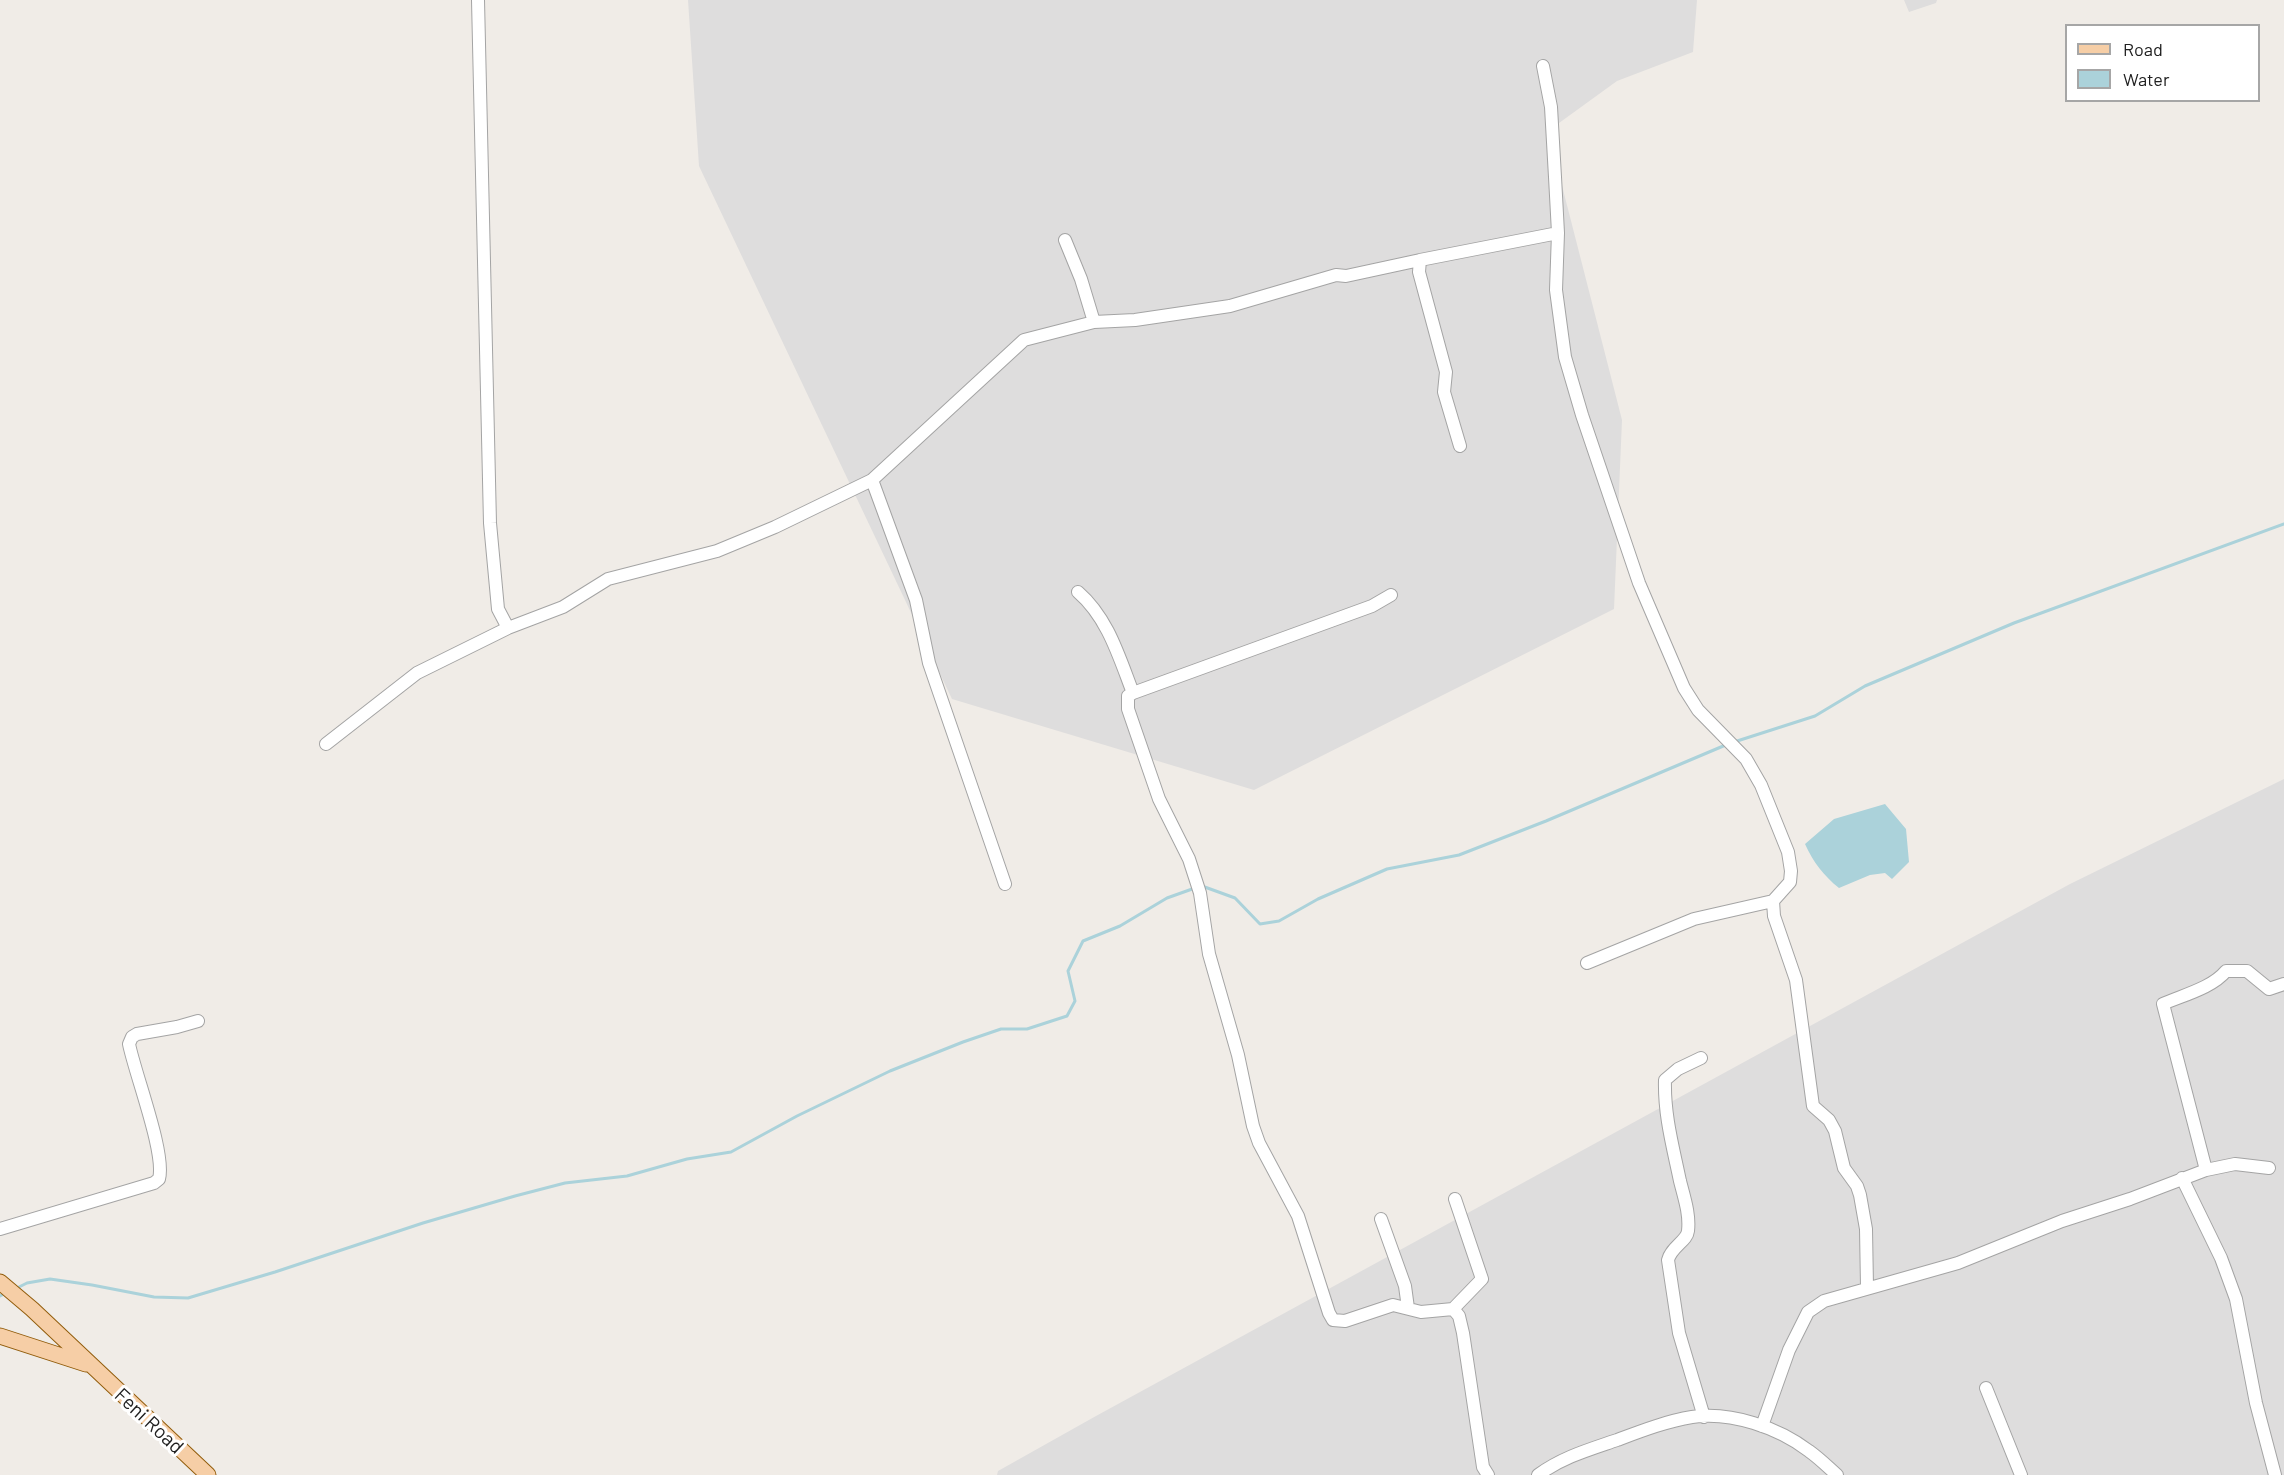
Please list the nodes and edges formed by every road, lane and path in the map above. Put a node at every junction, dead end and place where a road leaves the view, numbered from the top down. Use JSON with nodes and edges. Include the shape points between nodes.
{"nodes":[{"id":1,"x":478,"y":0,"type":"edge"},
{"id":2,"x":1543,"y":66,"type":"dead end"},
{"id":3,"x":1558,"y":233,"type":"junction"},
{"id":4,"x":1065,"y":240,"type":"dead end"},
{"id":5,"x":1420,"y":260,"type":"junction"},
{"id":6,"x":1094,"y":322,"type":"junction"},
{"id":7,"x":1460,"y":446,"type":"dead end"},
{"id":8,"x":872,"y":480,"type":"junction"},
{"id":9,"x":1078,"y":592,"type":"dead end"},
{"id":10,"x":1391,"y":595,"type":"dead end"},
{"id":11,"x":508,"y":628,"type":"junction"},
{"id":12,"x":1132,"y":693,"type":"junction"},
{"id":13,"x":326,"y":744,"type":"dead end"},
{"id":14,"x":1005,"y":884,"type":"dead end"},
{"id":15,"x":1773,"y":901,"type":"junction"},
{"id":16,"x":1587,"y":963,"type":"dead end"},
{"id":17,"x":2284,"y":984,"type":"edge"},
{"id":18,"x":198,"y":1021,"type":"dead end"},
{"id":19,"x":1701,"y":1058,"type":"dead end"},
{"id":20,"x":2269,"y":1168,"type":"dead end"},
{"id":21,"x":2206,"y":1170,"type":"junction"},
{"id":22,"x":2182,"y":1178,"type":"junction"},
{"id":23,"x":1455,"y":1200,"type":"dead end"},
{"id":24,"x":1381,"y":1219,"type":"dead end"},
{"id":25,"x":0,"y":1229,"type":"edge"},
{"id":26,"x":0,"y":1282,"type":"edge"},
{"id":27,"x":1867,"y":1287,"type":"junction"},
{"id":28,"x":1408,"y":1308,"type":"junction"},
{"id":29,"x":1453,"y":1309,"type":"junction"},
{"id":30,"x":0,"y":1336,"type":"edge"},
{"id":31,"x":91,"y":1366,"type":"junction"},
{"id":32,"x":1986,"y":1388,"type":"dead end"},
{"id":33,"x":1704,"y":1416,"type":"junction"},
{"id":34,"x":1762,"y":1426,"type":"junction"},
{"id":35,"x":208,"y":1475,"type":"edge"},
{"id":36,"x":214,"y":1475,"type":"edge"},
{"id":37,"x":1488,"y":1475,"type":"edge"},
{"id":38,"x":1538,"y":1475,"type":"edge"},
{"id":39,"x":1837,"y":1475,"type":"edge"},
{"id":40,"x":2021,"y":1475,"type":"edge"},
{"id":41,"x":2275,"y":1475,"type":"edge"}],
"edges":[{"from":1,"to":11,"type":"street","via":[[490,523],[498,609]]},
{"from":2,"to":3,"type":"street","via":[[1551,107]]},
{"from":3,"to":5,"type":"street"},
{"from":3,"to":15,"type":"street","via":[[1556,290],[1565,357],[1582,415],[1639,583],[1684,688],[1698,710],[1746,759],[1788,852],[1790,882]]},
{"from":4,"to":6,"type":"street"},
{"from":5,"to":6,"type":"street","via":[[1336,275],[1230,306]]},
{"from":5,"to":7,"type":"street","via":[[1419,272],[1446,372],[1444,392]]},
{"from":6,"to":8,"type":"street","via":[[1024,340]]},
{"from":8,"to":11,"type":"street","via":[[717,551],[608,579],[563,607]]},
{"from":8,"to":14,"type":"street","via":[[916,600],[929,663]]},
{"from":9,"to":12,"type":"street","via":[[1101,618]]},
{"from":10,"to":12,"type":"street","via":[[1372,606]]},
{"from":11,"to":13,"type":"street","via":[[417,673]]},
{"from":12,"to":28,"type":"street","via":[[1128,696],[1128,709],[1137,737],[1200,893],[1209,954],[1238,1055],[1253,1126],[1298,1216],[1329,1313],[1333,1320],[1345,1321],[1394,1305]]},
{"from":15,"to":16,"type":"street","via":[[1694,919]]},
{"from":15,"to":27,"type":"street","via":[[1774,916],[1796,980],[1813,1106],[1835,1131],[1844,1168],[1860,1195],[1866,1229]]},
{"from":17,"to":21,"type":"street","via":[[2269,989],[2247,971],[2226,971],[2205,986],[2163,1004]]},
{"from":18,"to":25,"type":"street","via":[[137,1034],[129,1044],[156,1142],[159,1179]]},
{"from":19,"to":33,"type":"street","via":[[1677,1069],[1665,1080],[1665,1092],[1689,1229],[1668,1260],[1679,1333]]},
{"from":20,"to":21,"type":"street","via":[[2235,1164]]},
{"from":21,"to":22,"type":"street"},
{"from":22,"to":27,"type":"street","via":[[1958,1263]]},
{"from":22,"to":41,"type":"street","via":[[2221,1258],[2236,1299]]},
{"from":23,"to":29,"type":"street","via":[[1482,1279]]},
{"from":24,"to":28,"type":"street","via":[[1406,1286]]},
{"from":26,"to":31,"type":"main road"},
{"from":27,"to":34,"type":"street","via":[[1824,1301],[1808,1312],[1789,1350]]},
{"from":28,"to":29,"type":"street","via":[[1421,1312]]},
{"from":29,"to":37,"type":"street","via":[[1463,1333]]},
{"from":30,"to":31,"type":"main road"},
{"from":31,"to":35,"type":"main road","name":"Feni Road"},
{"from":31,"to":36,"type":"main road","via":[[109,1376]]},
{"from":32,"to":40,"type":"street"},
{"from":33,"to":34,"type":"street"},
{"from":33,"to":38,"type":"street","via":[[1637,1433],[1556,1462]]},
{"from":34,"to":39,"type":"street","via":[[1809,1450]]}]}
